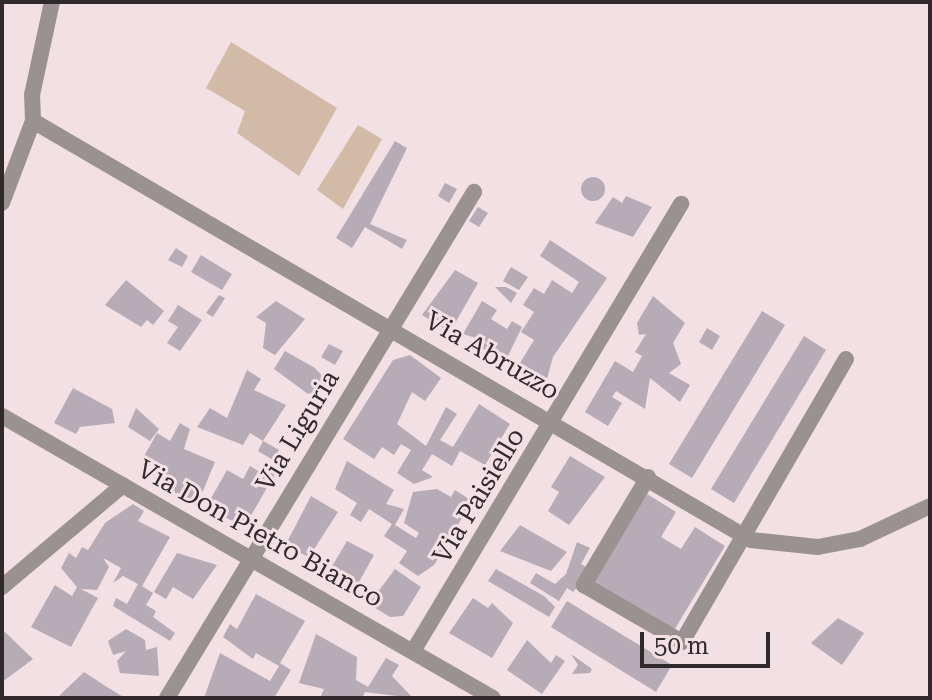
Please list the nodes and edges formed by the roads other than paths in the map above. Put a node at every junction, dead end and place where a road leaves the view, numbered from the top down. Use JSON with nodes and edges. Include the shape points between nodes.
{"nodes":[{"id":1,"x":52,"y":2,"type":"edge"},
{"id":2,"x":33,"y":121,"type":"junction"},
{"id":3,"x":474,"y":192,"type":"dead end"},
{"id":4,"x":2,"y":203,"type":"edge"},
{"id":5,"x":681,"y":204,"type":"dead end"},
{"id":6,"x":389,"y":325,"type":"junction"},
{"id":7,"x":846,"y":359,"type":"dead end"},
{"id":8,"x":2,"y":416,"type":"edge"},
{"id":9,"x":554,"y":419,"type":"junction"},
{"id":10,"x":648,"y":477,"type":"junction"},
{"id":11,"x":123,"y":485,"type":"junction"},
{"id":12,"x":930,"y":506,"type":"edge"},
{"id":13,"x":745,"y":537,"type":"junction"},
{"id":14,"x":251,"y":558,"type":"junction"},
{"id":15,"x":2,"y":587,"type":"edge"},
{"id":16,"x":415,"y":648,"type":"junction"},
{"id":17,"x":167,"y":698,"type":"edge"},
{"id":18,"x":493,"y":698,"type":"edge"}],
"edges":[{"from":1,"to":2,"type":"street","via":[[32,95]]},
{"from":2,"to":4,"type":"street"},
{"from":2,"to":6,"type":"street","name":"Via Abruzzo"},
{"from":3,"to":6,"type":"street","name":"Via Liguria"},
{"from":5,"to":9,"type":"street","name":"Via Paisiello"},
{"from":6,"to":9,"type":"street","name":"Via Abruzzo"},
{"from":6,"to":14,"type":"street","name":"Via Liguria"},
{"from":7,"to":13,"type":"street"},
{"from":8,"to":11,"type":"street","name":"Via Don Pietro Bianco"},
{"from":9,"to":10,"type":"street","name":"Via Abruzzo"},
{"from":9,"to":16,"type":"street","name":"Via Paisiello"},
{"from":10,"to":13,"type":"street","name":"Via Abruzzo"},
{"from":10,"to":13,"type":"street","via":[[584,585],[682,642]]},
{"from":11,"to":14,"type":"street","name":"Via Don Pietro Bianco"},
{"from":11,"to":15,"type":"street"},
{"from":12,"to":13,"type":"street","via":[[860,539],[810,548]]},
{"from":14,"to":16,"type":"street","name":"Via Don Pietro Bianco"},
{"from":14,"to":17,"type":"street","name":"Via Liguria"},
{"from":16,"to":18,"type":"street","name":"Via Don Pietro Bianco"}]}
